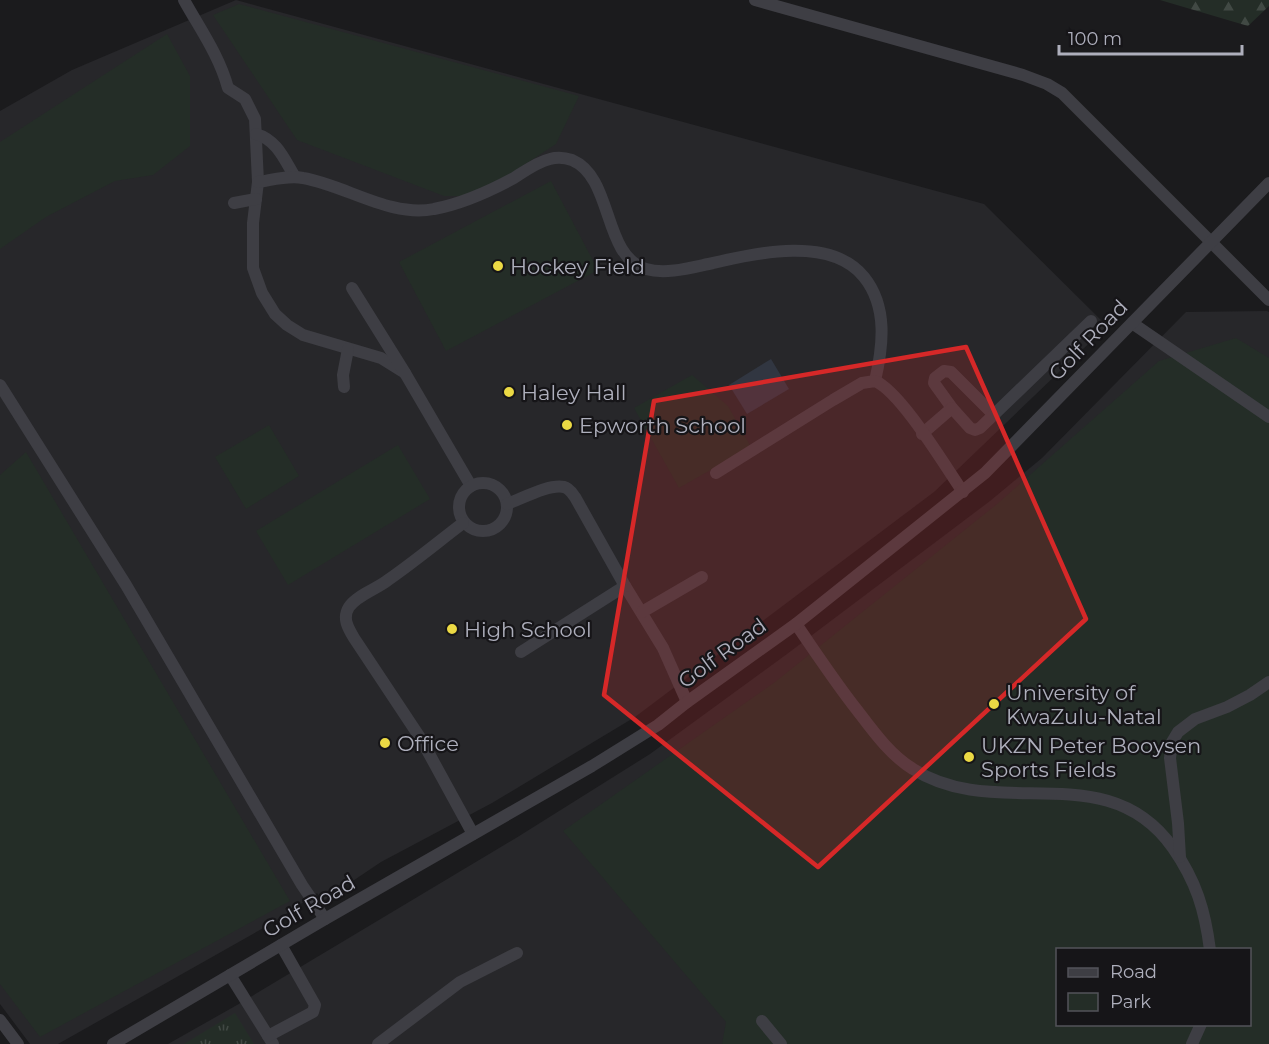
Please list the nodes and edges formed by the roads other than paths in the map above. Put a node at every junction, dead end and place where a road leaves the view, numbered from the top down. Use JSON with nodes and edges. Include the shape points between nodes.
{"nodes":[{"id":1,"x":184,"y":0,"type":"edge"},
{"id":2,"x":755,"y":0,"type":"edge"},
{"id":3,"x":256,"y":134,"type":"junction"},
{"id":4,"x":295,"y":177,"type":"junction"},
{"id":5,"x":258,"y":182,"type":"junction"},
{"id":6,"x":1269,"y":183,"type":"edge"},
{"id":7,"x":256,"y":199,"type":"junction"},
{"id":8,"x":234,"y":203,"type":"dead end"},
{"id":9,"x":1210,"y":242,"type":"junction"},
{"id":10,"x":352,"y":288,"type":"dead end"},
{"id":11,"x":1269,"y":300,"type":"edge"},
{"id":12,"x":1091,"y":321,"type":"dead end"},
{"id":13,"x":1132,"y":323,"type":"junction"},
{"id":14,"x":348,"y":349,"type":"junction"},
{"id":15,"x":405,"y":373,"type":"junction"},
{"id":16,"x":875,"y":381,"type":"junction"},
{"id":17,"x":0,"y":385,"type":"edge"},
{"id":18,"x":344,"y":387,"type":"dead end"},
{"id":19,"x":952,"y":408,"type":"junction"},
{"id":20,"x":994,"y":415,"type":"junction"},
{"id":21,"x":1269,"y":417,"type":"edge"},
{"id":22,"x":922,"y":434,"type":"junction"},
{"id":23,"x":716,"y":473,"type":"dead end"},
{"id":24,"x":471,"y":486,"type":"junction"},
{"id":25,"x":963,"y":492,"type":"junction"},
{"id":26,"x":507,"y":504,"type":"junction"},
{"id":27,"x":463,"y":522,"type":"junction"},
{"id":28,"x":702,"y":577,"type":"dead end"},
{"id":29,"x":625,"y":586,"type":"junction"},
{"id":30,"x":642,"y":612,"type":"junction"},
{"id":31,"x":796,"y":624,"type":"junction"},
{"id":32,"x":521,"y":651,"type":"dead end"},
{"id":33,"x":1269,"y":682,"type":"edge"},
{"id":34,"x":687,"y":702,"type":"junction"},
{"id":35,"x":473,"y":834,"type":"junction"},
{"id":36,"x":1180,"y":858,"type":"junction"},
{"id":37,"x":325,"y":919,"type":"junction"},
{"id":38,"x":281,"y":945,"type":"junction"},
{"id":39,"x":1210,"y":948,"type":"edge"},
{"id":40,"x":517,"y":953,"type":"dead end"},
{"id":41,"x":230,"y":975,"type":"junction"},
{"id":42,"x":0,"y":1020,"type":"edge"},
{"id":43,"x":762,"y":1021,"type":"dead end"},
{"id":44,"x":1200,"y":1026,"type":"edge"},
{"id":45,"x":270,"y":1040,"type":"edge"},
{"id":46,"x":18,"y":1044,"type":"edge"},
{"id":47,"x":113,"y":1044,"type":"edge"},
{"id":48,"x":378,"y":1044,"type":"edge"},
{"id":49,"x":782,"y":1044,"type":"edge"},
{"id":50,"x":1192,"y":1044,"type":"edge"}],
"edges":[{"from":1,"to":3,"type":"street","via":[[212,45],[228,88],[251,108]]},
{"from":2,"to":9,"type":"street","via":[[1047,84],[1082,111]]},
{"from":3,"to":4,"type":"street","via":[[273,143]]},
{"from":3,"to":5,"type":"street"},
{"from":4,"to":5,"type":"street"},
{"from":4,"to":16,"type":"street","via":[[396,208],[422,211],[493,189],[551,158],[573,160],[590,174],[620,247],[634,264],[647,270],[693,267],[772,251],[817,251],[843,260],[860,272],[870,285],[881,321]]},
{"from":5,"to":7,"type":"street"},
{"from":6,"to":9,"type":"street","name":"Golf Road"},
{"from":7,"to":8,"type":"street"},
{"from":7,"to":14,"type":"street","via":[[253,268],[262,293],[287,325],[303,335]]},
{"from":9,"to":11,"type":"street"},
{"from":9,"to":13,"type":"street","name":"Golf Road"},
{"from":10,"to":15,"type":"street"},
{"from":12,"to":20,"type":"street"},
{"from":13,"to":21,"type":"street"},
{"from":13,"to":25,"type":"street","name":"Golf Road"},
{"from":14,"to":15,"type":"street","via":[[381,358]]},
{"from":14,"to":18,"type":"street"},
{"from":15,"to":24,"type":"street"},
{"from":16,"to":22,"type":"street","via":[[890,390]]},
{"from":16,"to":23,"type":"street","via":[[862,383],[832,400]]},
{"from":17,"to":37,"type":"street","via":[[126,585]]},
{"from":19,"to":20,"type":"street","via":[[975,430]]},
{"from":19,"to":20,"type":"street","via":[[934,383],[944,371],[951,372]]},
{"from":19,"to":22,"type":"street"},
{"from":22,"to":25,"type":"street"},
{"from":24,"to":26,"type":"street","via":[[494,485]]},
{"from":24,"to":27,"type":"street","via":[[460,498],[459,515]]},
{"from":25,"to":31,"type":"street","name":"Golf Road"},
{"from":26,"to":27,"type":"street","via":[[504,519],[492,530],[476,531]]},
{"from":26,"to":29,"type":"street","via":[[538,491],[564,487],[569,490]]},
{"from":27,"to":35,"type":"street","via":[[388,581],[357,600],[349,607],[346,618],[354,638],[421,740]]},
{"from":28,"to":30,"type":"street"},
{"from":29,"to":30,"type":"street"},
{"from":29,"to":32,"type":"street"},
{"from":30,"to":34,"type":"street"},
{"from":31,"to":34,"type":"street","name":"Golf Road"},
{"from":31,"to":36,"type":"street","via":[[865,722],[892,753],[913,769],[949,786],[973,791],[1101,798],[1126,806],[1148,819]]},
{"from":33,"to":36,"type":"street","via":[[1227,707],[1195,719],[1172,742],[1170,758]]},
{"from":34,"to":35,"type":"street","name":"Golf Road","via":[[592,766]]},
{"from":35,"to":37,"type":"street","name":"Golf Road"},
{"from":36,"to":39,"type":"street","via":[[1193,880],[1205,915]]},
{"from":37,"to":38,"type":"street","name":"Golf Road"},
{"from":38,"to":41,"type":"street","name":"Golf Road"},
{"from":38,"to":45,"type":"street","via":[[315,1009]]},
{"from":40,"to":48,"type":"street","via":[[460,982]]},
{"from":41,"to":45,"type":"street"},
{"from":41,"to":47,"type":"street","name":"Golf Road"},
{"from":42,"to":46,"type":"street"},
{"from":43,"to":49,"type":"street"},
{"from":44,"to":50,"type":"street"}]}
